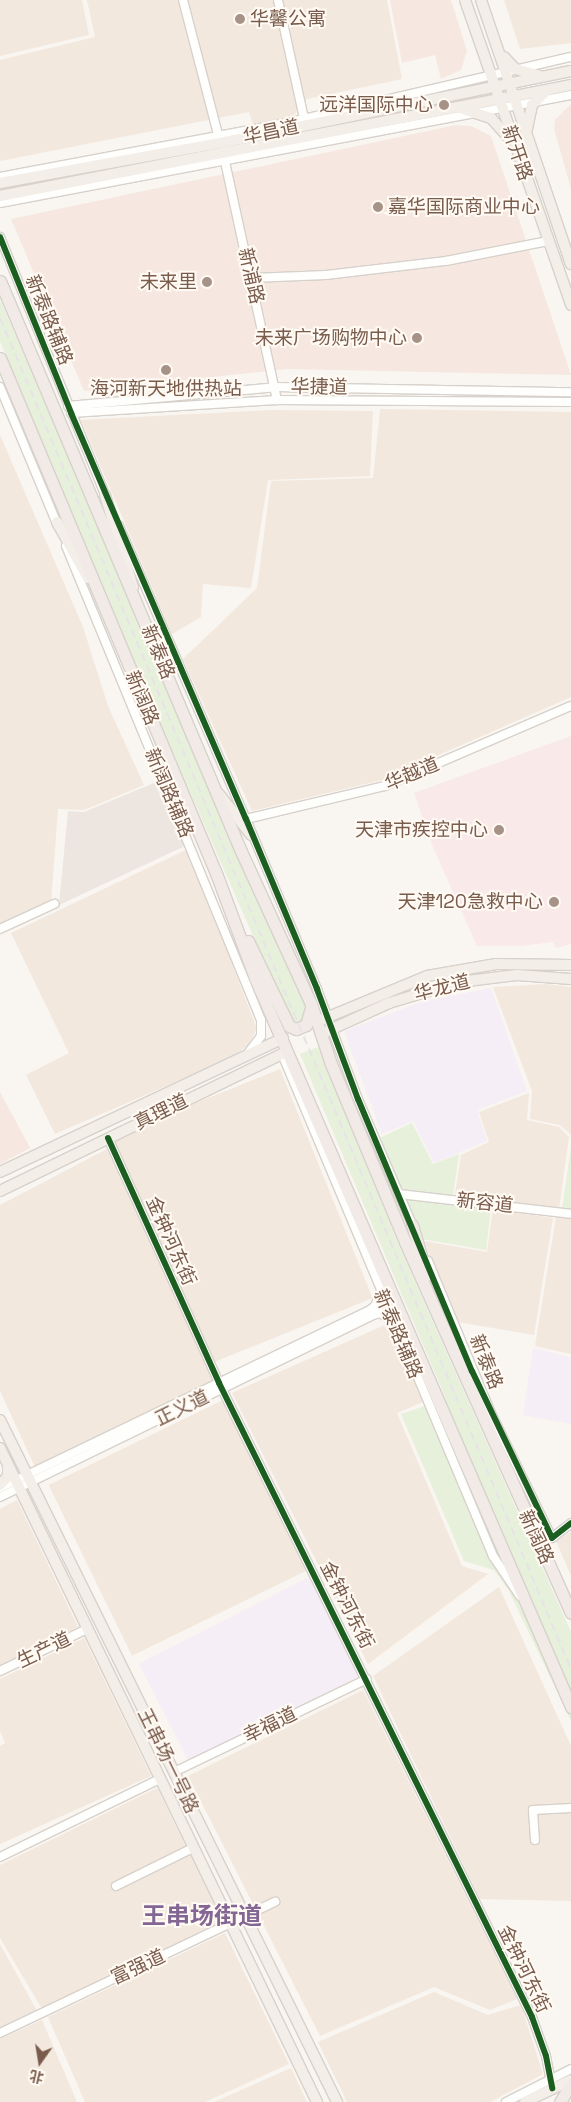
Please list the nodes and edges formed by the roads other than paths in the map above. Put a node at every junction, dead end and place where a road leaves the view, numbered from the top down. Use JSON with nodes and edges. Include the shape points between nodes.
{"nodes":[{"id":1,"x":183,"y":0,"type":"edge"},
{"id":2,"x":278,"y":0,"type":"edge"},
{"id":3,"x":466,"y":0,"type":"edge"},
{"id":4,"x":481,"y":0,"type":"edge"},
{"id":5,"x":571,"y":57,"type":"edge"},
{"id":6,"x":571,"y":71,"type":"edge"},
{"id":7,"x":507,"y":76,"type":"junction"},
{"id":8,"x":544,"y":76,"type":"junction"},
{"id":9,"x":571,"y":85,"type":"edge"},
{"id":10,"x":494,"y":86,"type":"junction"},
{"id":11,"x":526,"y":86,"type":"junction"},
{"id":12,"x":547,"y":90,"type":"junction"},
{"id":13,"x":451,"y":95,"type":"junction"},
{"id":14,"x":571,"y":95,"type":"edge"},
{"id":15,"x":534,"y":102,"type":"junction"},
{"id":16,"x":511,"y":103,"type":"junction"},
{"id":17,"x":454,"y":108,"type":"junction"},
{"id":18,"x":477,"y":112,"type":"junction"},
{"id":19,"x":305,"y":122,"type":"junction"},
{"id":20,"x":528,"y":139,"type":"junction"},
{"id":21,"x":514,"y":145,"type":"junction"},
{"id":22,"x":221,"y":148,"type":"junction"},
{"id":23,"x":0,"y":177,"type":"edge"},
{"id":24,"x":0,"y":183,"type":"edge"},
{"id":25,"x":0,"y":196,"type":"edge"},
{"id":26,"x":0,"y":203,"type":"edge"},
{"id":27,"x":0,"y":238,"type":"edge"},
{"id":28,"x":548,"y":241,"type":"junction"},
{"id":29,"x":571,"y":264,"type":"edge"},
{"id":30,"x":252,"y":278,"type":"junction"},
{"id":31,"x":0,"y":281,"type":"edge"},
{"id":32,"x":571,"y":305,"type":"edge"},
{"id":33,"x":0,"y":358,"type":"edge"},
{"id":34,"x":0,"y":387,"type":"edge"},
{"id":35,"x":275,"y":387,"type":"junction"},
{"id":36,"x":571,"y":392,"type":"edge"},
{"id":37,"x":277,"y":400,"type":"junction"},
{"id":38,"x":571,"y":402,"type":"edge"},
{"id":39,"x":69,"y":410,"type":"junction"},
{"id":40,"x":105,"y":495,"type":"junction"},
{"id":41,"x":62,"y":519,"type":"junction"},
{"id":42,"x":137,"y":600,"type":"junction"},
{"id":43,"x":571,"y":706,"type":"edge"},
{"id":44,"x":218,"y":793,"type":"junction"},
{"id":45,"x":246,"y":819,"type":"junction"},
{"id":46,"x":251,"y":835,"type":"junction"},
{"id":47,"x":54,"y":905,"type":"dead end"},
{"id":48,"x":220,"y":918,"type":"junction"},
{"id":49,"x":235,"y":920,"type":"junction"},
{"id":50,"x":0,"y":931,"type":"edge"},
{"id":51,"x":571,"y":965,"type":"edge"},
{"id":52,"x":255,"y":978,"type":"junction"},
{"id":53,"x":571,"y":979,"type":"edge"},
{"id":54,"x":311,"y":1004,"type":"junction"},
{"id":55,"x":325,"y":1025,"type":"junction"},
{"id":56,"x":283,"y":1038,"type":"junction"},
{"id":57,"x":282,"y":1054,"type":"joint"},
{"id":58,"x":242,"y":1058,"type":"junction"},
{"id":59,"x":108,"y":1138,"type":"junction"},
{"id":60,"x":0,"y":1172,"type":"edge"},
{"id":61,"x":0,"y":1191,"type":"edge"},
{"id":62,"x":399,"y":1194,"type":"junction"},
{"id":63,"x":571,"y":1214,"type":"edge"},
{"id":64,"x":412,"y":1225,"type":"junction"},
{"id":65,"x":380,"y":1293,"type":"junction"},
{"id":66,"x":391,"y":1320,"type":"junction"},
{"id":67,"x":456,"y":1362,"type":"junction"},
{"id":68,"x":220,"y":1386,"type":"junction"},
{"id":69,"x":0,"y":1420,"type":"edge"},
{"id":70,"x":17,"y":1445,"type":"dead end"},
{"id":71,"x":2,"y":1450,"type":"edge"},
{"id":72,"x":28,"y":1479,"type":"junction"},
{"id":73,"x":17,"y":1484,"type":"junction"},
{"id":74,"x":0,"y":1486,"type":"edge"},
{"id":75,"x":0,"y":1496,"type":"edge"},
{"id":76,"x":571,"y":1523,"type":"edge"},
{"id":77,"x":528,"y":1606,"type":"junction"},
{"id":78,"x":571,"y":1613,"type":"edge"},
{"id":79,"x":87,"y":1629,"type":"junction"},
{"id":80,"x":0,"y":1671,"type":"edge"},
{"id":81,"x":367,"y":1679,"type":"junction"},
{"id":82,"x":571,"y":1707,"type":"edge"},
{"id":83,"x":174,"y":1772,"type":"junction"},
{"id":84,"x":160,"y":1779,"type":"junction"},
{"id":85,"x":571,"y":1808,"type":"edge"},
{"id":86,"x":535,"y":1840,"type":"dead end"},
{"id":87,"x":193,"y":1848,"type":"junction"},
{"id":88,"x":0,"y":1856,"type":"edge"},
{"id":89,"x":116,"y":1886,"type":"dead end"},
{"id":90,"x":275,"y":1902,"type":"dead end"},
{"id":91,"x":245,"y":1917,"type":"junction"},
{"id":92,"x":230,"y":1923,"type":"junction"},
{"id":93,"x":0,"y":2033,"type":"edge"},
{"id":94,"x":571,"y":2069,"type":"edge"},
{"id":95,"x":571,"y":2082,"type":"edge"},
{"id":96,"x":551,"y":2083,"type":"junction"},
{"id":97,"x":571,"y":2099,"type":"edge"},
{"id":98,"x":317,"y":2102,"type":"edge"},
{"id":99,"x":337,"y":2102,"type":"edge"},
{"id":100,"x":506,"y":2102,"type":"edge"},
{"id":101,"x":525,"y":2102,"type":"edge"},
{"id":102,"x":560,"y":2102,"type":"edge"},
{"id":103,"x":564,"y":2102,"type":"edge"}],
"edges":[{"from":1,"to":22,"type":"street","name":"新浦路"},
{"from":2,"to":19,"type":"street"},
{"from":3,"to":7,"type":"main road","via":[[483,54]]},
{"from":4,"to":7,"type":"main road","name":"新开路"},
{"from":5,"to":7,"type":"street"},
{"from":6,"to":8,"type":"main road","name":"华昌道"},
{"from":7,"to":8,"type":"main road","name":"华昌道"},
{"from":7,"to":10,"type":"main road","name":"华昌道"},
{"from":7,"to":10,"type":"main road","name":"新开路"},
{"from":7,"to":11,"type":"main road"},
{"from":7,"to":16,"type":"main road","name":"新开路"},
{"from":7,"to":19,"type":"street"},
{"from":8,"to":11,"type":"main road"},
{"from":9,"to":12,"type":"main road","name":"华昌道"},
{"from":10,"to":13,"type":"main road","name":"华昌道"},
{"from":10,"to":16,"type":"main road","name":"新开路"},
{"from":11,"to":12,"type":"main road"},
{"from":11,"to":16,"type":"main road"},
{"from":12,"to":15,"type":"main road"},
{"from":12,"to":16,"type":"main road","name":"华昌道"},
{"from":13,"to":16,"type":"main road"},
{"from":13,"to":19,"type":"main road","name":"华昌道"},
{"from":14,"to":15,"type":"street"},
{"from":15,"to":16,"type":"street"},
{"from":15,"to":20,"type":"main road","via":[[528,120]]},
{"from":16,"to":17,"type":"main road","name":"华昌道"},
{"from":16,"to":18,"type":"street"},
{"from":16,"to":20,"type":"main road","name":"新开路"},
{"from":16,"to":21,"type":"main road"},
{"from":17,"to":18,"type":"main road"},
{"from":17,"to":22,"type":"main road","name":"华昌道"},
{"from":18,"to":21,"type":"main road","via":[[499,125]]},
{"from":18,"to":22,"type":"street"},
{"from":19,"to":22,"type":"main road","name":"华昌道"},
{"from":20,"to":29,"type":"main road","name":"新开路"},
{"from":21,"to":28,"type":"main road","name":"新开路"},
{"from":22,"to":23,"type":"street"},
{"from":22,"to":24,"type":"main road","name":"华昌道"},
{"from":22,"to":25,"type":"main road","name":"华昌道"},
{"from":22,"to":26,"type":"street"},
{"from":22,"to":30,"type":"street","name":"新浦路"},
{"from":27,"to":39,"type":"street","name":"新泰路辅路"},
{"from":28,"to":30,"type":"street","via":[[446,261],[326,275]]},
{"from":28,"to":32,"type":"main road","name":"新开路"},
{"from":30,"to":35,"type":"street","name":"新浦路"},
{"from":31,"to":42,"type":"highway","name":"新泰路"},
{"from":33,"to":41,"type":"highway","name":"新阔路"},
{"from":34,"to":41,"type":"street","name":"新阔路辅路"},
{"from":35,"to":36,"type":"street","name":"华捷道"},
{"from":35,"to":37,"type":"street","name":"新浦路"},
{"from":35,"to":39,"type":"street","name":"华捷道"},
{"from":37,"to":38,"type":"street","name":"华捷道"},
{"from":37,"to":39,"type":"street","name":"华捷道"},
{"from":39,"to":40,"type":"street","name":"新泰路辅路"},
{"from":40,"to":42,"type":"main road"},
{"from":40,"to":45,"type":"street","name":"新泰路辅路"},
{"from":41,"to":48,"type":"street","name":"新阔路辅路"},
{"from":41,"to":49,"type":"highway","name":"新阔路","via":[[98,593]]},
{"from":42,"to":44,"type":"highway","name":"新泰路"},
{"from":43,"to":45,"type":"street","name":"华越道","via":[[385,786]]},
{"from":44,"to":46,"type":"main road"},
{"from":44,"to":54,"type":"highway","name":"新泰路"},
{"from":45,"to":46,"type":"street","name":"新泰路"},
{"from":46,"to":55,"type":"street","name":"新泰路"},
{"from":47,"to":50,"type":"street"},
{"from":48,"to":52,"type":"street"},
{"from":48,"to":58,"type":"street","name":"新阔路辅路","via":[[262,1024],[258,1042]]},
{"from":49,"to":52,"type":"highway","name":"新阔路"},
{"from":49,"to":54,"type":"highway","via":[[268,979],[289,1026],[296,1029],[306,1025]]},
{"from":51,"to":55,"type":"main road","via":[[513,962],[454,970],[387,990]]},
{"from":52,"to":56,"type":"highway","name":"新阔路"},
{"from":53,"to":55,"type":"main road","name":"华龙道","via":[[517,976],[459,982]]},
{"from":54,"to":55,"type":"highway","name":"新泰路"},
{"from":55,"to":62,"type":"street","name":"新泰路"},
{"from":55,"to":67,"type":"highway","name":"新泰路","via":[[375,1171]]},
{"from":56,"to":58,"type":"main road","name":"真理道"},
{"from":56,"to":77,"type":"highway","name":"新阔路"},
{"from":57,"to":59,"type":"main road","name":"真理道"},
{"from":57,"to":65,"type":"street","name":"新泰路辅路"},
{"from":58,"to":60,"type":"main road","name":"真理道"},
{"from":59,"to":61,"type":"main road","name":"真理道"},
{"from":59,"to":68,"type":"street","name":"金钟河东街"},
{"from":62,"to":63,"type":"street","name":"新容道"},
{"from":62,"to":64,"type":"street","name":"新泰路"},
{"from":64,"to":67,"type":"highway","via":[[420,1256],[447,1324]]},
{"from":64,"to":76,"type":"street","name":"新泰路","via":[[480,1388],[552,1538]]},
{"from":65,"to":66,"type":"street","name":"新泰路辅路"},
{"from":65,"to":68,"type":"street","name":"正义道","via":[[370,1310]]},
{"from":66,"to":68,"type":"street","name":"正义道","via":[[380,1314],[373,1315]]},
{"from":66,"to":77,"type":"street","name":"新泰路辅路","via":[[492,1556]]},
{"from":67,"to":78,"type":"highway","name":"新阔路"},
{"from":68,"to":72,"type":"street","name":"正义道"},
{"from":68,"to":81,"type":"street","name":"金钟河东街"},
{"from":69,"to":72,"type":"main road","name":"王串场一号路"},
{"from":70,"to":73,"type":"street"},
{"from":71,"to":73,"type":"main road","name":"王串场一号路"},
{"from":71,"to":74,"type":"main road","via":[[8,1476]]},
{"from":72,"to":73,"type":"street","name":"正义道"},
{"from":72,"to":83,"type":"main road","name":"王串场一号路"},
{"from":73,"to":74,"type":"street","name":"正义道"},
{"from":73,"to":75,"type":"street"},
{"from":73,"to":79,"type":"main road","name":"王串场一号路"},
{"from":77,"to":82,"type":"highway"},
{"from":79,"to":80,"type":"street","name":"生产道"},
{"from":79,"to":84,"type":"main road","name":"王串场一号路"},
{"from":81,"to":83,"type":"street","name":"幸福道"},
{"from":81,"to":96,"type":"street","name":"金钟河东街","via":[[532,2017],[546,2056]]},
{"from":83,"to":91,"type":"main road","name":"王串场一号路"},
{"from":84,"to":87,"type":"main road","name":"王串场一号路"},
{"from":84,"to":88,"type":"street"},
{"from":85,"to":86,"type":"street","via":[[533,1810]]},
{"from":87,"to":89,"type":"street"},
{"from":87,"to":92,"type":"main road","name":"王串场一号路"},
{"from":90,"to":91,"type":"street","name":"富强道"},
{"from":91,"to":92,"type":"street","name":"富强道"},
{"from":91,"to":99,"type":"main road","name":"王串场一号路"},
{"from":92,"to":93,"type":"street","name":"富强道"},
{"from":92,"to":98,"type":"main road","name":"王串场一号路"},
{"from":94,"to":96,"type":"street"},
{"from":95,"to":96,"type":"main road"},
{"from":95,"to":102,"type":"highway"},
{"from":96,"to":100,"type":"street"},
{"from":96,"to":101,"type":"main road"},
{"from":97,"to":103,"type":"main road"}]}
